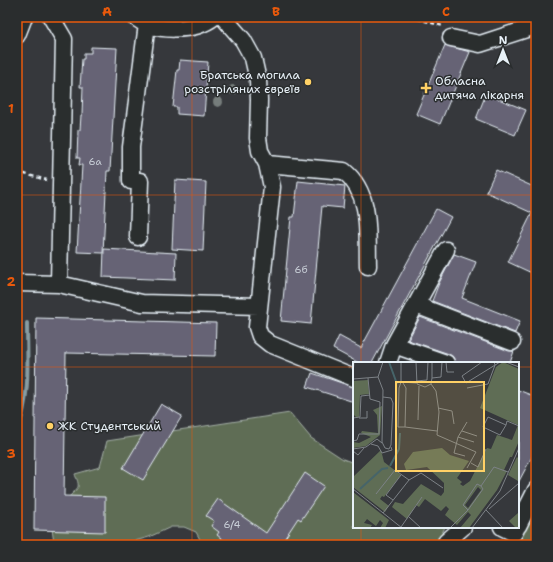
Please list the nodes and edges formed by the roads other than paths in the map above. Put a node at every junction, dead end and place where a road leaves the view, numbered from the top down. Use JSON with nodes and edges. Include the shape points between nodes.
{"nodes":[{"id":1,"x":24,"y":17,"type":"edge"},
{"id":2,"x":52,"y":17,"type":"edge"},
{"id":3,"x":214,"y":17,"type":"edge"},
{"id":4,"x":223,"y":17,"type":"edge"},
{"id":5,"x":141,"y":20,"type":"edge"},
{"id":6,"x":536,"y":26,"type":"edge"},
{"id":7,"x":17,"y":35,"type":"edge"},
{"id":8,"x":451,"y":38,"type":"dead end"},
{"id":9,"x":268,"y":164,"type":"junction"},
{"id":10,"x":138,"y":237,"type":"dead end"},
{"id":11,"x":446,"y":250,"type":"dead end"},
{"id":12,"x":368,"y":266,"type":"dead end"},
{"id":13,"x":17,"y":283,"type":"edge"},
{"id":14,"x":59,"y":284,"type":"junction"},
{"id":15,"x":416,"y":305,"type":"junction"},
{"id":16,"x":259,"y":306,"type":"junction"},
{"id":17,"x":512,"y":342,"type":"dead end"},
{"id":18,"x":394,"y":345,"type":"junction"},
{"id":19,"x":388,"y":362,"type":"edge"},
{"id":20,"x":443,"y":362,"type":"edge"},
{"id":21,"x":353,"y":378,"type":"edge"},
{"id":22,"x":536,"y":490,"type":"edge"},
{"id":23,"x":519,"y":524,"type":"edge"},
{"id":24,"x":462,"y":528,"type":"edge"},
{"id":25,"x":504,"y":528,"type":"edge"},
{"id":26,"x":517,"y":528,"type":"edge"},
{"id":27,"x":446,"y":542,"type":"dead end"}],
"edges":[{"from":1,"to":7,"type":"lane"},
{"from":2,"to":14,"type":"lane","via":[[64,39]]},
{"from":3,"to":5,"type":"lane","via":[[202,24],[184,29],[164,27]]},
{"from":4,"to":9,"type":"lane","via":[[243,40],[253,58],[259,94],[258,138],[260,151]]},
{"from":5,"to":10,"type":"lane","via":[[130,181],[140,181]]},
{"from":6,"to":8,"type":"lane","via":[[480,44]]},
{"from":9,"to":12,"type":"lane","via":[[344,172],[353,179],[365,203]]},
{"from":9,"to":16,"type":"lane","via":[[272,187]]},
{"from":11,"to":15,"type":"lane"},
{"from":13,"to":14,"type":"lane"},
{"from":14,"to":16,"type":"lane","via":[[142,303]]},
{"from":15,"to":17,"type":"lane"},
{"from":15,"to":18,"type":"lane"},
{"from":16,"to":21,"type":"lane","via":[[257,327],[260,336],[270,344]]},
{"from":18,"to":19,"type":"lane"},
{"from":18,"to":20,"type":"lane"},
{"from":22,"to":23,"type":"lane"},
{"from":24,"to":27,"type":"lane"},
{"from":25,"to":26,"type":"lane","via":[[514,533]]}]}
